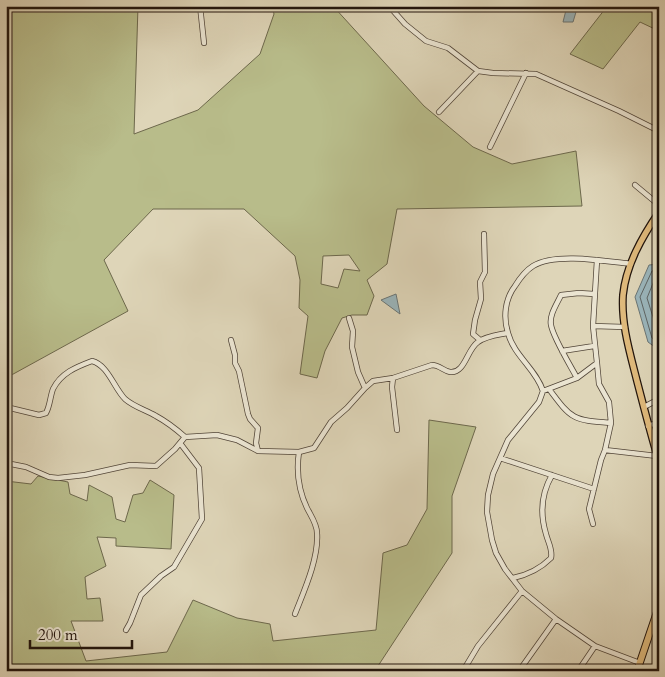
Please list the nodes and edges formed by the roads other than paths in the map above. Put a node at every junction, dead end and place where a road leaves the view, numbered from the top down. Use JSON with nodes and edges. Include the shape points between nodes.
{"nodes":[{"id":1,"x":200,"y":6,"type":"edge"},
{"id":2,"x":389,"y":6,"type":"edge"},
{"id":3,"x":204,"y":43,"type":"dead end"},
{"id":4,"x":478,"y":71,"type":"junction"},
{"id":5,"x":526,"y":73,"type":"junction"},
{"id":6,"x":438,"y":112,"type":"dead end"},
{"id":7,"x":659,"y":132,"type":"edge"},
{"id":8,"x":490,"y":147,"type":"dead end"},
{"id":9,"x":635,"y":185,"type":"dead end"},
{"id":10,"x":659,"y":205,"type":"edge"},
{"id":11,"x":659,"y":212,"type":"edge"},
{"id":12,"x":484,"y":234,"type":"dead end"},
{"id":13,"x":597,"y":260,"type":"junction"},
{"id":14,"x":631,"y":264,"type":"junction"},
{"id":15,"x":594,"y":294,"type":"junction"},
{"id":16,"x":349,"y":318,"type":"dead end"},
{"id":17,"x":593,"y":326,"type":"junction"},
{"id":18,"x":624,"y":327,"type":"junction"},
{"id":19,"x":508,"y":333,"type":"junction"},
{"id":20,"x":231,"y":340,"type":"dead end"},
{"id":21,"x":480,"y":340,"type":"junction"},
{"id":22,"x":594,"y":346,"type":"junction"},
{"id":23,"x":562,"y":351,"type":"junction"},
{"id":24,"x":597,"y":363,"type":"junction"},
{"id":25,"x":393,"y":378,"type":"junction"},
{"id":26,"x":577,"y":378,"type":"junction"},
{"id":27,"x":365,"y":388,"type":"junction"},
{"id":28,"x":549,"y":389,"type":"junction"},
{"id":29,"x":543,"y":391,"type":"junction"},
{"id":30,"x":659,"y":399,"type":"edge"},
{"id":31,"x":6,"y":407,"type":"edge"},
{"id":32,"x":644,"y":407,"type":"junction"},
{"id":33,"x":659,"y":422,"type":"edge"},
{"id":34,"x":611,"y":423,"type":"junction"},
{"id":35,"x":648,"y":426,"type":"junction"},
{"id":36,"x":397,"y":430,"type":"dead end"},
{"id":37,"x":184,"y":437,"type":"junction"},
{"id":38,"x":656,"y":441,"type":"edge"},
{"id":39,"x":180,"y":443,"type":"junction"},
{"id":40,"x":605,"y":450,"type":"junction"},
{"id":41,"x":258,"y":451,"type":"junction"},
{"id":42,"x":299,"y":452,"type":"junction"},
{"id":43,"x":500,"y":458,"type":"junction"},
{"id":44,"x":658,"y":459,"type":"edge"},
{"id":45,"x":6,"y":463,"type":"edge"},
{"id":46,"x":552,"y":475,"type":"junction"},
{"id":47,"x":594,"y":489,"type":"junction"},
{"id":48,"x":593,"y":524,"type":"dead end"},
{"id":49,"x":512,"y":578,"type":"junction"},
{"id":50,"x":522,"y":591,"type":"junction"},
{"id":51,"x":659,"y":606,"type":"edge"},
{"id":52,"x":295,"y":614,"type":"dead end"},
{"id":53,"x":556,"y":619,"type":"junction"},
{"id":54,"x":126,"y":630,"type":"dead end"},
{"id":55,"x":595,"y":646,"type":"junction"},
{"id":56,"x":640,"y":663,"type":"junction"},
{"id":57,"x":463,"y":671,"type":"edge"},
{"id":58,"x":519,"y":671,"type":"edge"},
{"id":59,"x":578,"y":671,"type":"edge"},
{"id":60,"x":637,"y":671,"type":"edge"}],
"edges":[{"from":1,"to":3,"type":"street"},
{"from":2,"to":4,"type":"street","via":[[426,41],[448,48]]},
{"from":4,"to":5,"type":"street"},
{"from":4,"to":6,"type":"street"},
{"from":5,"to":7,"type":"street","via":[[550,80]]},
{"from":5,"to":8,"type":"street"},
{"from":9,"to":10,"type":"street"},
{"from":11,"to":14,"type":"main road"},
{"from":12,"to":21,"type":"street","via":[[485,272],[480,282],[481,300],[473,334]]},
{"from":13,"to":14,"type":"street"},
{"from":13,"to":15,"type":"street"},
{"from":13,"to":19,"type":"street","via":[[546,261],[531,267],[509,295],[506,310]]},
{"from":14,"to":18,"type":"main road","via":[[624,294]]},
{"from":15,"to":17,"type":"street"},
{"from":15,"to":23,"type":"street","via":[[561,295],[552,313],[551,324]]},
{"from":16,"to":27,"type":"street","via":[[353,331],[352,347]]},
{"from":17,"to":18,"type":"street"},
{"from":17,"to":22,"type":"street"},
{"from":18,"to":32,"type":"main road"},
{"from":19,"to":21,"type":"street"},
{"from":19,"to":29,"type":"street"},
{"from":20,"to":41,"type":"street","via":[[248,414],[258,428]]},
{"from":21,"to":25,"type":"street","via":[[470,349],[463,365],[454,372],[432,364]]},
{"from":22,"to":23,"type":"street"},
{"from":22,"to":24,"type":"street"},
{"from":23,"to":26,"type":"street"},
{"from":24,"to":26,"type":"street"},
{"from":24,"to":34,"type":"street","via":[[598,384],[609,402]]},
{"from":25,"to":27,"type":"street","via":[[373,381]]},
{"from":25,"to":36,"type":"street"},
{"from":26,"to":28,"type":"street"},
{"from":27,"to":42,"type":"street","via":[[330,422],[317,446]]},
{"from":28,"to":29,"type":"street"},
{"from":28,"to":34,"type":"street","via":[[564,410],[581,421]]},
{"from":29,"to":43,"type":"street","via":[[540,402],[514,432]]},
{"from":30,"to":32,"type":"street"},
{"from":31,"to":37,"type":"street","via":[[45,414],[59,380],[67,372],[92,361],[105,370],[126,399],[175,428]]},
{"from":32,"to":35,"type":"main road"},
{"from":33,"to":35,"type":"street"},
{"from":34,"to":40,"type":"street"},
{"from":35,"to":38,"type":"main road"},
{"from":37,"to":39,"type":"street"},
{"from":37,"to":41,"type":"street","via":[[217,436],[238,440]]},
{"from":38,"to":44,"type":"main road"},
{"from":39,"to":45,"type":"street","via":[[156,466],[130,465],[74,476],[54,478]]},
{"from":39,"to":54,"type":"street","via":[[199,468],[202,519],[174,568],[141,595]]},
{"from":40,"to":44,"type":"street"},
{"from":40,"to":47,"type":"street"},
{"from":41,"to":42,"type":"street"},
{"from":42,"to":52,"type":"street","via":[[298,486],[317,533],[313,560]]},
{"from":43,"to":46,"type":"street"},
{"from":43,"to":49,"type":"street","via":[[490,485],[487,512],[496,553]]},
{"from":46,"to":47,"type":"street"},
{"from":46,"to":49,"type":"street","via":[[542,508],[552,550],[550,558],[534,571]]},
{"from":47,"to":48,"type":"street","via":[[589,509]]},
{"from":49,"to":50,"type":"street"},
{"from":50,"to":53,"type":"street"},
{"from":50,"to":57,"type":"street","via":[[478,646]]},
{"from":51,"to":56,"type":"highway"},
{"from":53,"to":55,"type":"street"},
{"from":53,"to":58,"type":"street"},
{"from":55,"to":56,"type":"street"},
{"from":55,"to":59,"type":"street"},
{"from":56,"to":60,"type":"highway"}]}
